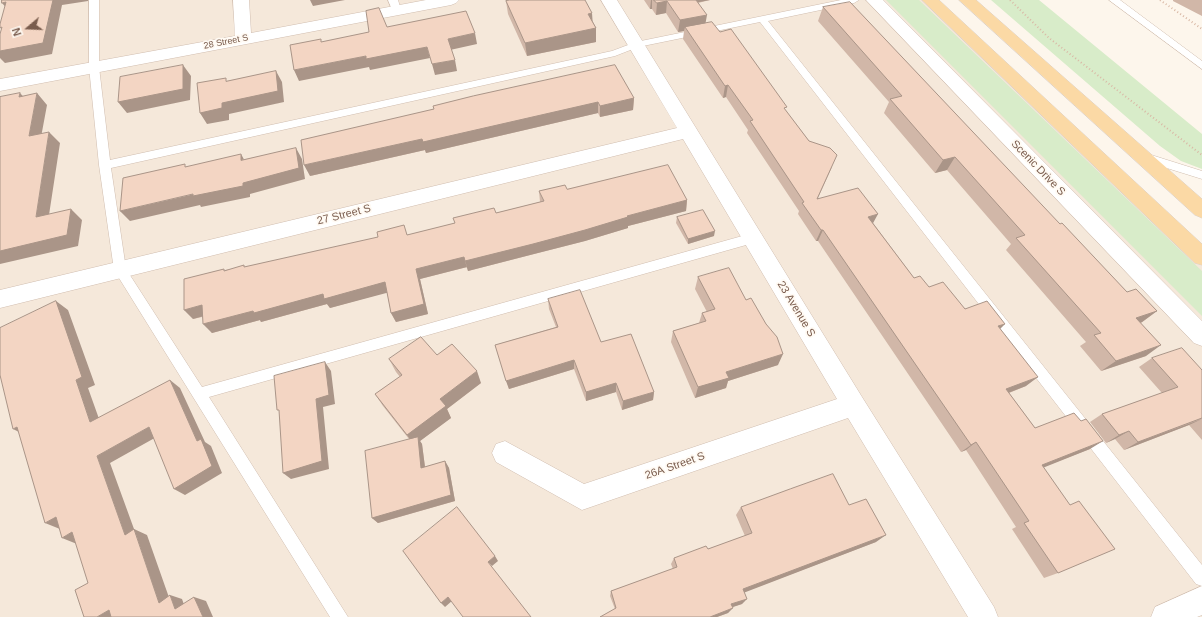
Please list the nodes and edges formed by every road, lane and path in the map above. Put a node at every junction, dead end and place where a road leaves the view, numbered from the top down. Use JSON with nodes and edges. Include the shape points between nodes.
{"nodes":[{"id":1,"x":94,"y":0,"type":"edge"},
{"id":2,"x":241,"y":0,"type":"edge"},
{"id":3,"x":451,"y":0,"type":"edge"},
{"id":4,"x":609,"y":0,"type":"edge"},
{"id":5,"x":854,"y":0,"type":"edge"},
{"id":6,"x":874,"y":0,"type":"edge"},
{"id":7,"x":930,"y":0,"type":"edge"},
{"id":8,"x":1010,"y":0,"type":"edge"},
{"id":9,"x":1114,"y":0,"type":"edge"},
{"id":10,"x":1160,"y":0,"type":"edge"},
{"id":11,"x":969,"y":1,"type":"edge"},
{"id":12,"x":395,"y":5,"type":"edge"},
{"id":13,"x":762,"y":19,"type":"junction"},
{"id":14,"x":1202,"y":29,"type":"edge"},
{"id":15,"x":243,"y":39,"type":"junction"},
{"id":16,"x":636,"y":46,"type":"junction"},
{"id":17,"x":1202,"y":66,"type":"edge"},
{"id":18,"x":94,"y":67,"type":"junction"},
{"id":19,"x":0,"y":85,"type":"edge"},
{"id":20,"x":689,"y":131,"type":"junction"},
{"id":21,"x":1202,"y":155,"type":"edge"},
{"id":22,"x":1143,"y":156,"type":"junction"},
{"id":23,"x":105,"y":165,"type":"junction"},
{"id":24,"x":1202,"y":175,"type":"edge"},
{"id":25,"x":1202,"y":210,"type":"edge"},
{"id":26,"x":753,"y":238,"type":"junction"},
{"id":27,"x":1202,"y":257,"type":"edge"},
{"id":28,"x":120,"y":270,"type":"junction"},
{"id":29,"x":0,"y":299,"type":"edge"},
{"id":30,"x":1202,"y":336,"type":"edge"},
{"id":31,"x":198,"y":394,"type":"junction"},
{"id":32,"x":853,"y":405,"type":"junction"},
{"id":33,"x":505,"y":453,"type":"dead end"},
{"id":34,"x":1202,"y":578,"type":"edge"},
{"id":35,"x":1202,"y":600,"type":"edge"},
{"id":36,"x":340,"y":617,"type":"edge"},
{"id":37,"x":984,"y":617,"type":"edge"},
{"id":38,"x":1164,"y":617,"type":"edge"}],
"edges":[{"from":1,"to":18,"type":"lane"},
{"from":2,"to":15,"type":"street"},
{"from":3,"to":12,"type":"street","name":"28 Street S"},
{"from":4,"to":16,"type":"street","name":"23 Avenue S"},
{"from":5,"to":13,"type":"lane"},
{"from":6,"to":30,"type":"street","name":"Scenic Drive S"},
{"from":7,"to":27,"type":"main road"},
{"from":8,"to":21,"type":"path","via":[[1049,38]]},
{"from":9,"to":17,"type":"lane"},
{"from":10,"to":14,"type":"path"},
{"from":11,"to":22,"type":"main road"},
{"from":12,"to":15,"type":"street","name":"28 Street S"},
{"from":13,"to":16,"type":"lane"},
{"from":13,"to":34,"type":"lane"},
{"from":15,"to":18,"type":"street","name":"28 Street S"},
{"from":16,"to":20,"type":"street","name":"23 Avenue S"},
{"from":16,"to":23,"type":"lane","via":[[616,53]]},
{"from":18,"to":19,"type":"street","name":"28 Street S"},
{"from":18,"to":23,"type":"lane"},
{"from":20,"to":26,"type":"street","name":"23 Avenue S"},
{"from":20,"to":28,"type":"street","name":"27 Street S"},
{"from":22,"to":24,"type":"lane"},
{"from":22,"to":25,"type":"main road"},
{"from":23,"to":28,"type":"lane"},
{"from":26,"to":31,"type":"lane"},
{"from":26,"to":32,"type":"street","name":"23 Avenue S"},
{"from":28,"to":29,"type":"street","name":"27 Street S"},
{"from":28,"to":31,"type":"lane"},
{"from":31,"to":36,"type":"lane"},
{"from":32,"to":33,"type":"street","name":"26A Street S","via":[[582,497]]},
{"from":32,"to":37,"type":"street","name":"23 Avenue S"},
{"from":35,"to":38,"type":"street"}]}
